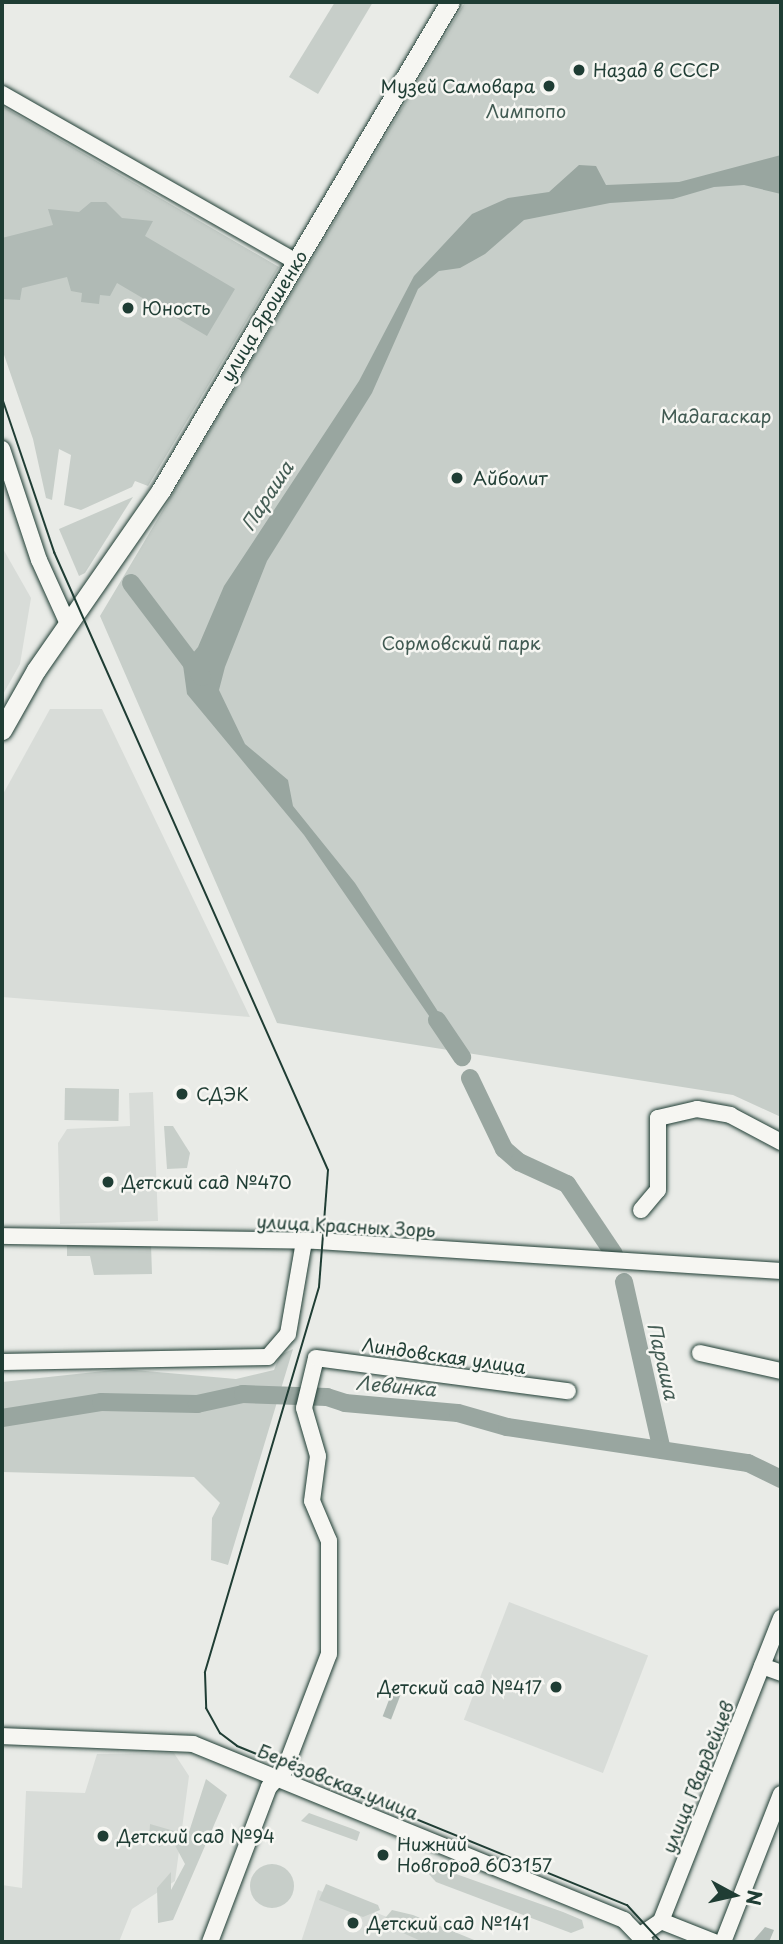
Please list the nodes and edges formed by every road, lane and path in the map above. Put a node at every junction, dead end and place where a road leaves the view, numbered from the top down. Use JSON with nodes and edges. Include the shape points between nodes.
{"nodes":[{"id":1,"x":450,"y":2,"type":"edge"},
{"id":2,"x":2,"y":94,"type":"edge"},
{"id":3,"x":297,"y":262,"type":"junction"},
{"id":4,"x":2,"y":449,"type":"edge"},
{"id":5,"x":68,"y":624,"type":"junction"},
{"id":6,"x":2,"y":730,"type":"edge"},
{"id":7,"x":781,"y":1142,"type":"edge"},
{"id":8,"x":641,"y":1210,"type":"dead end"},
{"id":9,"x":2,"y":1236,"type":"edge"},
{"id":10,"x":304,"y":1241,"type":"junction"},
{"id":11,"x":781,"y":1271,"type":"edge"},
{"id":12,"x":700,"y":1353,"type":"dead end"},
{"id":13,"x":2,"y":1362,"type":"edge"},
{"id":14,"x":781,"y":1371,"type":"edge"},
{"id":15,"x":568,"y":1391,"type":"dead end"},
{"id":16,"x":781,"y":1618,"type":"edge"},
{"id":17,"x":762,"y":1666,"type":"junction"},
{"id":18,"x":781,"y":1673,"type":"edge"},
{"id":19,"x":2,"y":1736,"type":"edge"},
{"id":20,"x":277,"y":1779,"type":"junction"},
{"id":21,"x":781,"y":1794,"type":"edge"},
{"id":22,"x":661,"y":1921,"type":"junction"},
{"id":23,"x":644,"y":1938,"type":"edge"},
{"id":24,"x":210,"y":1942,"type":"edge"},
{"id":25,"x":714,"y":1942,"type":"edge"},
{"id":26,"x":723,"y":1942,"type":"edge"}],
"edges":[{"from":1,"to":3,"type":"main road","name":"улица Ярошенко"},
{"from":2,"to":3,"type":"street"},
{"from":3,"to":5,"type":"main road","name":"улица Ярошенко","via":[[135,531]]},
{"from":4,"to":5,"type":"street","via":[[39,560]]},
{"from":5,"to":6,"type":"main road","name":"улица Ярошенко"},
{"from":7,"to":8,"type":"street","via":[[730,1115],[697,1109],[658,1118],[658,1190]]},
{"from":9,"to":10,"type":"street","name":"улица Красных Зорь"},
{"from":10,"to":11,"type":"street","name":"улица Красных Зорь"},
{"from":10,"to":13,"type":"street","via":[[291,1325],[281,1347],[268,1357]]},
{"from":12,"to":14,"type":"street"},
{"from":15,"to":20,"type":"street","name":"Линдовская улица","via":[[316,1358],[304,1408],[318,1456],[312,1501],[329,1541],[329,1654]]},
{"from":16,"to":17,"type":"street","name":"улица Гвардейцев"},
{"from":17,"to":18,"type":"street"},
{"from":17,"to":22,"type":"street","name":"улица Гвардейцев"},
{"from":19,"to":20,"type":"street","name":"Берёзовская улица","via":[[164,1739],[193,1744]]},
{"from":20,"to":23,"type":"street","name":"Берёзовская улица","via":[[624,1920]]},
{"from":20,"to":24,"type":"street"},
{"from":21,"to":26,"type":"street"},
{"from":22,"to":23,"type":"street"},
{"from":22,"to":25,"type":"street"}]}
